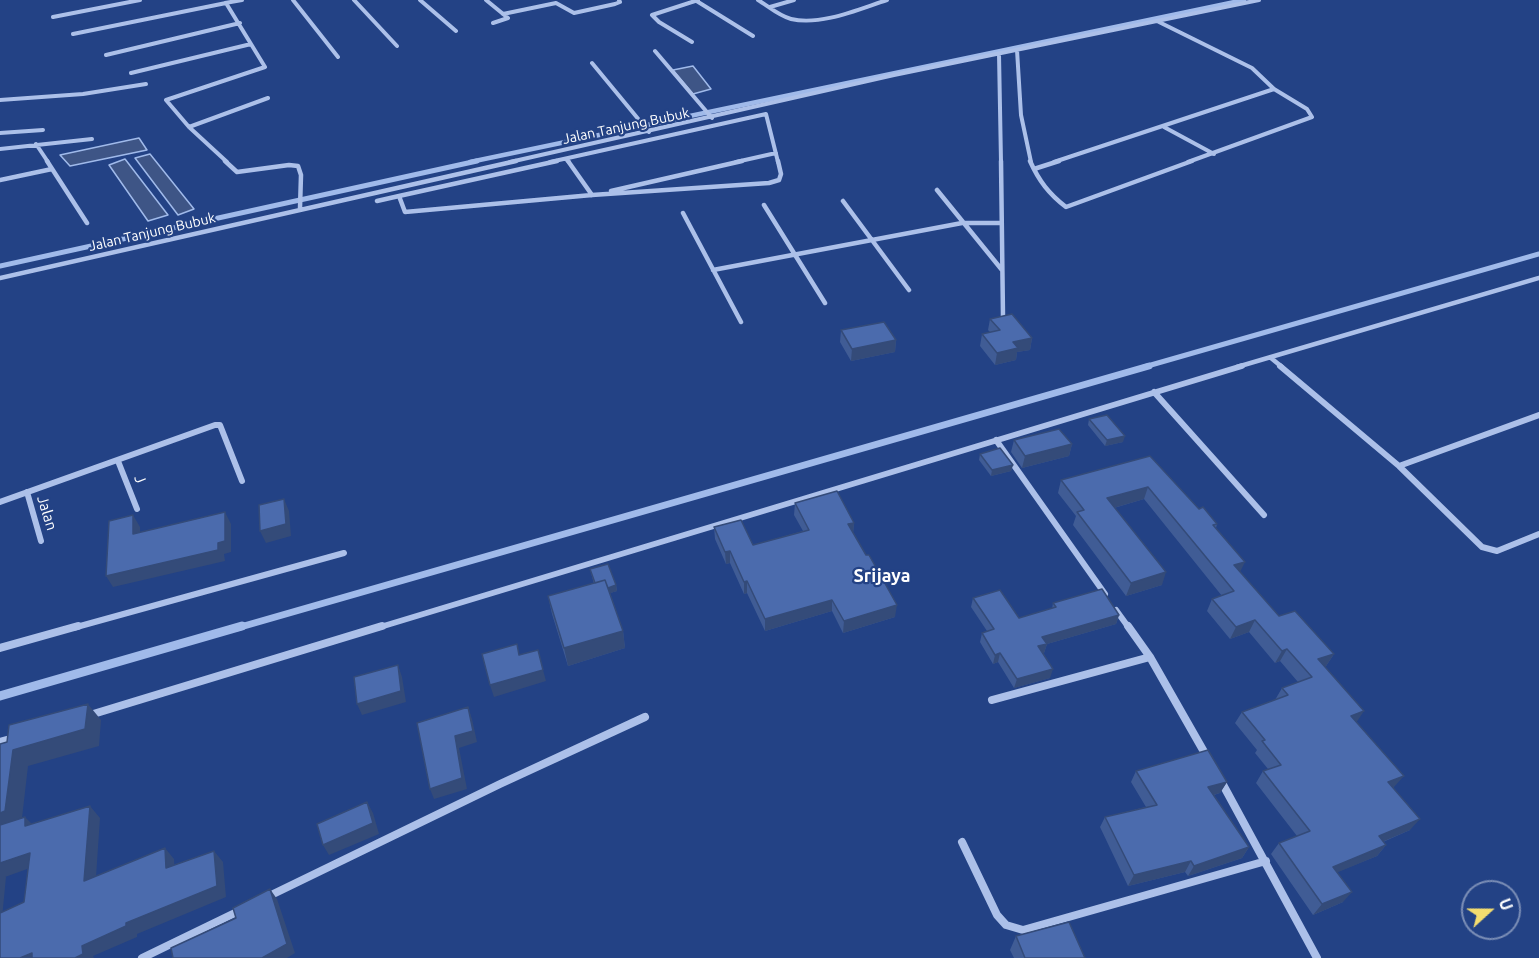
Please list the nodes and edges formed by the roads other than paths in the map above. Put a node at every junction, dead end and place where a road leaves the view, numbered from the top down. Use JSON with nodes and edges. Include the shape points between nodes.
{"nodes":[{"id":1,"x":140,"y":0,"type":"edge"},
{"id":2,"x":242,"y":0,"type":"edge"},
{"id":3,"x":293,"y":0,"type":"edge"},
{"id":4,"x":354,"y":0,"type":"edge"},
{"id":5,"x":420,"y":0,"type":"edge"},
{"id":6,"x":486,"y":0,"type":"edge"},
{"id":7,"x":619,"y":0,"type":"edge"},
{"id":8,"x":696,"y":0,"type":"edge"},
{"id":9,"x":758,"y":0,"type":"edge"},
{"id":10,"x":794,"y":0,"type":"edge"},
{"id":11,"x":887,"y":0,"type":"edge"},
{"id":12,"x":1259,"y":0,"type":"edge"},
{"id":13,"x":224,"y":2,"type":"edge"},
{"id":14,"x":554,"y":2,"type":"edge"},
{"id":15,"x":770,"y":7,"type":"junction"},
{"id":16,"x":503,"y":14,"type":"junction"},
{"id":17,"x":53,"y":17,"type":"dead end"},
{"id":18,"x":1159,"y":22,"type":"junction"},
{"id":19,"x":240,"y":23,"type":"junction"},
{"id":20,"x":493,"y":24,"type":"dead end"},
{"id":21,"x":456,"y":31,"type":"dead end"},
{"id":22,"x":73,"y":34,"type":"dead end"},
{"id":23,"x":753,"y":36,"type":"dead end"},
{"id":24,"x":692,"y":42,"type":"dead end"},
{"id":25,"x":251,"y":44,"type":"junction"},
{"id":26,"x":397,"y":46,"type":"dead end"},
{"id":27,"x":655,"y":51,"type":"dead end"},
{"id":28,"x":1017,"y":51,"type":"junction"},
{"id":29,"x":999,"y":54,"type":"junction"},
{"id":30,"x":105,"y":55,"type":"dead end"},
{"id":31,"x":338,"y":57,"type":"dead end"},
{"id":32,"x":592,"y":63,"type":"dead end"},
{"id":33,"x":131,"y":73,"type":"dead end"},
{"id":34,"x":146,"y":84,"type":"dead end"},
{"id":35,"x":1274,"y":89,"type":"junction"},
{"id":36,"x":267,"y":98,"type":"dead end"},
{"id":37,"x":0,"y":100,"type":"edge"},
{"id":38,"x":710,"y":116,"type":"junction"},
{"id":39,"x":189,"y":127,"type":"junction"},
{"id":40,"x":1164,"y":127,"type":"junction"},
{"id":41,"x":43,"y":130,"type":"dead end"},
{"id":42,"x":649,"y":132,"type":"junction"},
{"id":43,"x":0,"y":134,"type":"edge"},
{"id":44,"x":92,"y":140,"type":"dead end"},
{"id":45,"x":36,"y":144,"type":"junction"},
{"id":46,"x":0,"y":149,"type":"edge"},
{"id":47,"x":568,"y":149,"type":"junction"},
{"id":48,"x":776,"y":153,"type":"junction"},
{"id":49,"x":1214,"y":154,"type":"junction"},
{"id":50,"x":575,"y":158,"type":"junction"},
{"id":51,"x":567,"y":160,"type":"junction"},
{"id":52,"x":52,"y":169,"type":"junction"},
{"id":53,"x":1034,"y":169,"type":"junction"},
{"id":54,"x":0,"y":180,"type":"edge"},
{"id":55,"x":383,"y":190,"type":"junction"},
{"id":56,"x":937,"y":190,"type":"dead end"},
{"id":57,"x":592,"y":195,"type":"junction"},
{"id":58,"x":399,"y":196,"type":"junction"},
{"id":59,"x":387,"y":199,"type":"junction"},
{"id":60,"x":377,"y":201,"type":"dead end"},
{"id":61,"x":843,"y":201,"type":"dead end"},
{"id":62,"x":764,"y":205,"type":"dead end"},
{"id":63,"x":300,"y":208,"type":"junction"},
{"id":64,"x":683,"y":213,"type":"dead end"},
{"id":65,"x":87,"y":223,"type":"dead end"},
{"id":66,"x":962,"y":223,"type":"junction"},
{"id":67,"x":1001,"y":223,"type":"junction"},
{"id":68,"x":870,"y":240,"type":"junction"},
{"id":69,"x":794,"y":255,"type":"junction"},
{"id":70,"x":714,"y":270,"type":"junction"},
{"id":71,"x":1003,"y":271,"type":"junction"},
{"id":72,"x":0,"y":278,"type":"edge"},
{"id":73,"x":1539,"y":278,"type":"edge"},
{"id":74,"x":909,"y":290,"type":"dead end"},
{"id":75,"x":825,"y":303,"type":"dead end"},
{"id":76,"x":1003,"y":317,"type":"edge"},
{"id":77,"x":741,"y":322,"type":"dead end"},
{"id":78,"x":1271,"y":358,"type":"junction"},
{"id":79,"x":1154,"y":392,"type":"junction"},
{"id":80,"x":1539,"y":415,"type":"edge"},
{"id":81,"x":996,"y":440,"type":"junction"},
{"id":82,"x":118,"y":461,"type":"junction"},
{"id":83,"x":1399,"y":466,"type":"junction"},
{"id":84,"x":242,"y":481,"type":"dead end"},
{"id":85,"x":27,"y":492,"type":"junction"},
{"id":86,"x":0,"y":502,"type":"edge"},
{"id":87,"x":137,"y":509,"type":"dead end"},
{"id":88,"x":1264,"y":515,"type":"dead end"},
{"id":89,"x":1539,"y":534,"type":"edge"},
{"id":90,"x":42,"y":541,"type":"dead end"},
{"id":91,"x":344,"y":553,"type":"dead end"},
{"id":92,"x":0,"y":648,"type":"edge"},
{"id":93,"x":1150,"y":657,"type":"junction"},
{"id":94,"x":992,"y":700,"type":"dead end"},
{"id":95,"x":88,"y":715,"type":"edge"},
{"id":96,"x":645,"y":717,"type":"dead end"},
{"id":97,"x":21,"y":736,"type":"edge"},
{"id":98,"x":0,"y":742,"type":"edge"},
{"id":99,"x":962,"y":842,"type":"dead end"},
{"id":100,"x":1266,"y":861,"type":"junction"},
{"id":101,"x":258,"y":902,"type":"edge"},
{"id":102,"x":248,"y":907,"type":"edge"},
{"id":103,"x":142,"y":958,"type":"edge"},
{"id":104,"x":1317,"y":958,"type":"edge"}],
"edges":[{"from":1,"to":17,"type":"street"},
{"from":2,"to":13,"type":"street"},
{"from":3,"to":31,"type":"street"},
{"from":4,"to":26,"type":"street"},
{"from":5,"to":21,"type":"street"},
{"from":6,"to":16,"type":"street"},
{"from":7,"to":14,"type":"street","via":[[574,13]]},
{"from":8,"to":23,"type":"street"},
{"from":8,"to":24,"type":"street","via":[[652,15]]},
{"from":9,"to":15,"type":"street"},
{"from":10,"to":15,"type":"street"},
{"from":11,"to":15,"type":"street","via":[[835,15],[800,19],[787,18]]},
{"from":12,"to":18,"type":"street","name":"Jalan Tanjung Bubuk"},
{"from":13,"to":19,"type":"street"},
{"from":13,"to":22,"type":"street"},
{"from":14,"to":16,"type":"street"},
{"from":16,"to":20,"type":"street","via":[[508,19]]},
{"from":18,"to":28,"type":"street","name":"Jalan Tanjung Bubuk"},
{"from":18,"to":35,"type":"street","via":[[1242,62]]},
{"from":19,"to":25,"type":"street"},
{"from":19,"to":30,"type":"street"},
{"from":25,"to":33,"type":"street"},
{"from":25,"to":39,"type":"street","via":[[265,67],[166,100]]},
{"from":27,"to":38,"type":"street"},
{"from":28,"to":29,"type":"street","name":"Jalan Tanjung Bubuk"},
{"from":28,"to":53,"type":"street","via":[[1025,150]]},
{"from":29,"to":38,"type":"street","name":"Jalan Tanjung Bubuk"},
{"from":29,"to":67,"type":"street"},
{"from":32,"to":42,"type":"street"},
{"from":34,"to":37,"type":"street","via":[[83,94]]},
{"from":35,"to":40,"type":"street"},
{"from":35,"to":49,"type":"street","via":[[1307,109],[1312,117]]},
{"from":36,"to":39,"type":"street"},
{"from":38,"to":42,"type":"street","name":"Jalan Tanjung Bubuk"},
{"from":39,"to":63,"type":"street","via":[[237,172],[298,166]]},
{"from":40,"to":49,"type":"street"},
{"from":40,"to":53,"type":"street"},
{"from":41,"to":43,"type":"street"},
{"from":42,"to":47,"type":"street","name":"Jalan Tanjung Bubuk"},
{"from":44,"to":45,"type":"street"},
{"from":45,"to":46,"type":"street"},
{"from":45,"to":52,"type":"street"},
{"from":47,"to":50,"type":"street"},
{"from":47,"to":55,"type":"street","name":"Jalan Tanjung Bubuk"},
{"from":48,"to":50,"type":"street","via":[[766,114]]},
{"from":48,"to":57,"type":"street"},
{"from":48,"to":57,"type":"street","via":[[781,177],[769,183]]},
{"from":49,"to":53,"type":"street","via":[[1066,207],[1054,200]]},
{"from":50,"to":51,"type":"street"},
{"from":51,"to":57,"type":"street"},
{"from":51,"to":58,"type":"street"},
{"from":52,"to":54,"type":"street"},
{"from":52,"to":65,"type":"street"},
{"from":55,"to":59,"type":"street"},
{"from":55,"to":63,"type":"street","name":"Jalan Tanjung Bubuk"},
{"from":56,"to":66,"type":"street"},
{"from":57,"to":58,"type":"street","via":[[405,212]]},
{"from":58,"to":59,"type":"street"},
{"from":59,"to":60,"type":"street"},
{"from":61,"to":68,"type":"street"},
{"from":62,"to":69,"type":"street"},
{"from":63,"to":72,"type":"street","name":"Jalan Tanjung Bubuk"},
{"from":64,"to":70,"type":"street"},
{"from":66,"to":67,"type":"street"},
{"from":66,"to":68,"type":"street"},
{"from":66,"to":71,"type":"street"},
{"from":67,"to":71,"type":"street"},
{"from":68,"to":69,"type":"street"},
{"from":68,"to":74,"type":"street"},
{"from":69,"to":70,"type":"street"},
{"from":69,"to":75,"type":"street"},
{"from":70,"to":77,"type":"street"},
{"from":71,"to":76,"type":"street"},
{"from":73,"to":78,"type":"street"},
{"from":78,"to":79,"type":"street"},
{"from":78,"to":83,"type":"street"},
{"from":79,"to":81,"type":"street"},
{"from":79,"to":88,"type":"street"},
{"from":80,"to":83,"type":"street"},
{"from":81,"to":93,"type":"street"},
{"from":81,"to":95,"type":"street"},
{"from":82,"to":84,"type":"street","via":[[220,425]]},
{"from":82,"to":85,"type":"street"},
{"from":82,"to":87,"type":"street","name":"J"},
{"from":83,"to":89,"type":"street","via":[[1482,547],[1497,550]]},
{"from":85,"to":86,"type":"street"},
{"from":85,"to":90,"type":"street","name":"Jalan"},
{"from":91,"to":92,"type":"street"},
{"from":93,"to":94,"type":"street"},
{"from":93,"to":100,"type":"street"},
{"from":96,"to":101,"type":"street"},
{"from":97,"to":98,"type":"street"},
{"from":99,"to":100,"type":"street","via":[[997,915],[1006,925],[1023,930]]},
{"from":100,"to":104,"type":"street"},
{"from":102,"to":103,"type":"street"}]}
